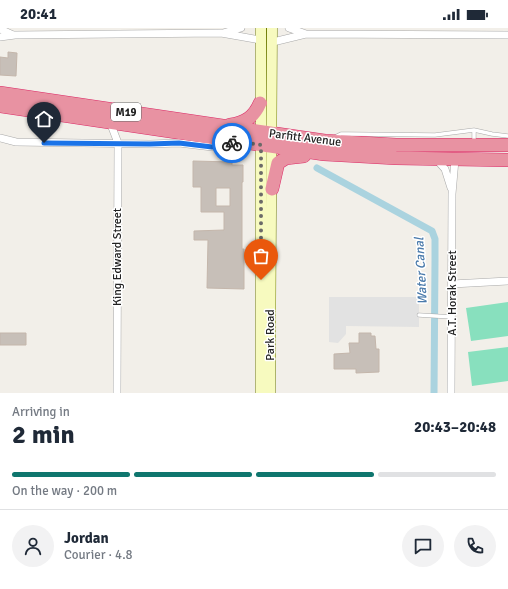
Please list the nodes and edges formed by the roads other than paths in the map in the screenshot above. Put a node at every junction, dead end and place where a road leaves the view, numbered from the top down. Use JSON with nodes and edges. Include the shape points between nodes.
{"nodes":[{"id":1,"x":242,"y":28,"type":"edge"},
{"id":2,"x":261,"y":28,"type":"edge"},
{"id":3,"x":272,"y":28,"type":"edge"},
{"id":4,"x":289,"y":28,"type":"edge"},
{"id":5,"x":0,"y":29,"type":"edge"},
{"id":6,"x":221,"y":34,"type":"junction"},
{"id":7,"x":306,"y":34,"type":"junction"},
{"id":8,"x":15,"y":35,"type":"junction"},
{"id":9,"x":508,"y":35,"type":"edge"},
{"id":10,"x":0,"y":37,"type":"edge"},
{"id":11,"x":260,"y":40,"type":"junction"},
{"id":12,"x":273,"y":42,"type":"junction"},
{"id":13,"x":0,"y":93,"type":"edge"},
{"id":14,"x":260,"y":103,"type":"junction"},
{"id":15,"x":0,"y":106,"type":"edge"},
{"id":16,"x":0,"y":114,"type":"edge"},
{"id":17,"x":89,"y":119,"type":"junction"},
{"id":18,"x":110,"y":122,"type":"junction"},
{"id":19,"x":220,"y":126,"type":"junction"},
{"id":20,"x":474,"y":130,"type":"junction"},
{"id":21,"x":508,"y":136,"type":"edge"},
{"id":22,"x":0,"y":138,"type":"edge"},
{"id":23,"x":266,"y":139,"type":"junction"},
{"id":24,"x":237,"y":141,"type":"junction"},
{"id":25,"x":118,"y":143,"type":"junction"},
{"id":26,"x":372,"y":144,"type":"junction"},
{"id":27,"x":474,"y":145,"type":"junction"},
{"id":28,"x":508,"y":145,"type":"edge"},
{"id":29,"x":324,"y":148,"type":"junction"},
{"id":30,"x":508,"y":153,"type":"edge"},
{"id":31,"x":436,"y":159,"type":"junction"},
{"id":32,"x":455,"y":160,"type":"junction"},
{"id":33,"x":508,"y":160,"type":"edge"},
{"id":34,"x":272,"y":189,"type":"junction"},
{"id":35,"x":452,"y":194,"type":"junction"},
{"id":36,"x":508,"y":281,"type":"edge"},
{"id":37,"x":452,"y":284,"type":"junction"},
{"id":38,"x":420,"y":315,"type":"dead end"},
{"id":39,"x":450,"y":317,"type":"junction"},
{"id":40,"x":117,"y":393,"type":"edge"},
{"id":41,"x":261,"y":393,"type":"edge"},
{"id":42,"x":270,"y":393,"type":"edge"},
{"id":43,"x":451,"y":393,"type":"edge"}],
"edges":[{"from":1,"to":6,"type":"street"},
{"from":2,"to":11,"type":"street"},
{"from":3,"to":12,"type":"street"},
{"from":4,"to":7,"type":"street"},
{"from":5,"to":8,"type":"street"},
{"from":6,"to":8,"type":"street"},
{"from":6,"to":11,"type":"street"},
{"from":7,"to":9,"type":"street"},
{"from":7,"to":12,"type":"street"},
{"from":8,"to":10,"type":"street"},
{"from":11,"to":14,"type":"street"},
{"from":12,"to":23,"type":"street"},
{"from":13,"to":19,"type":"highway","name":"Parfitt Avenue","number":"M19"},
{"from":14,"to":19,"type":"highway","via":[[249,119],[238,124]]},
{"from":14,"to":23,"type":"street"},
{"from":15,"to":17,"type":"highway","name":"Parfitt Avenue","number":"M19"},
{"from":16,"to":17,"type":"highway","via":[[70,123],[80,123]]},
{"from":17,"to":18,"type":"highway","name":"Parfitt Avenue","number":"M19"},
{"from":18,"to":24,"type":"highway","name":"Parfitt Avenue","number":"M19"},
{"from":18,"to":25,"type":"street","name":"King Edward Street"},
{"from":19,"to":23,"type":"highway","name":"Parfitt Avenue","number":"M19"},
{"from":20,"to":21,"type":"lane"},
{"from":20,"to":27,"type":"lane"},
{"from":20,"to":29,"type":"lane","via":[[435,135],[341,134]]},
{"from":22,"to":25,"type":"street","name":"Parfitt Avenue","via":[[16,142]]},
{"from":23,"to":24,"type":"highway","name":"Parfitt Avenue","number":"M19"},
{"from":23,"to":29,"type":"highway","name":"Parfitt Avenue","number":"M19"},
{"from":23,"to":34,"type":"street","name":"Park Road"},
{"from":23,"to":41,"type":"street","name":"Park Road"},
{"from":24,"to":25,"type":"street","name":"Parfitt Avenue","via":[[212,147],[179,143]]},
{"from":25,"to":40,"type":"street","name":"King Edward Street"},
{"from":26,"to":27,"type":"highway","name":"Parfitt Avenue","number":"M19"},
{"from":26,"to":29,"type":"highway","name":"Parfitt Avenue","number":"M19"},
{"from":26,"to":32,"type":"highway","via":[[386,150],[443,151]]},
{"from":27,"to":28,"type":"highway","name":"Parfitt Avenue","number":"M19"},
{"from":27,"to":30,"type":"highway","via":[[484,153]]},
{"from":29,"to":31,"type":"highway","name":"Parfitt Avenue","number":"M19","via":[[396,158]]},
{"from":29,"to":34,"type":"highway","via":[[278,163]]},
{"from":31,"to":32,"type":"highway","name":"Parfitt Avenue","number":"M19"},
{"from":31,"to":35,"type":"street","name":"A.T. Horak Street","via":[[445,169]]},
{"from":32,"to":33,"type":"highway","name":"Parfitt Avenue","number":"M19"},
{"from":32,"to":35,"type":"street","name":"A.T. Horak Street"},
{"from":34,"to":42,"type":"street","name":"Park Road"},
{"from":35,"to":37,"type":"street","name":"A.T. Horak Street"},
{"from":36,"to":37,"type":"street"},
{"from":37,"to":39,"type":"street","name":"A.T. Horak Street"},
{"from":38,"to":39,"type":"lane"},
{"from":39,"to":43,"type":"street","name":"A.T. Horak Street"}]}
